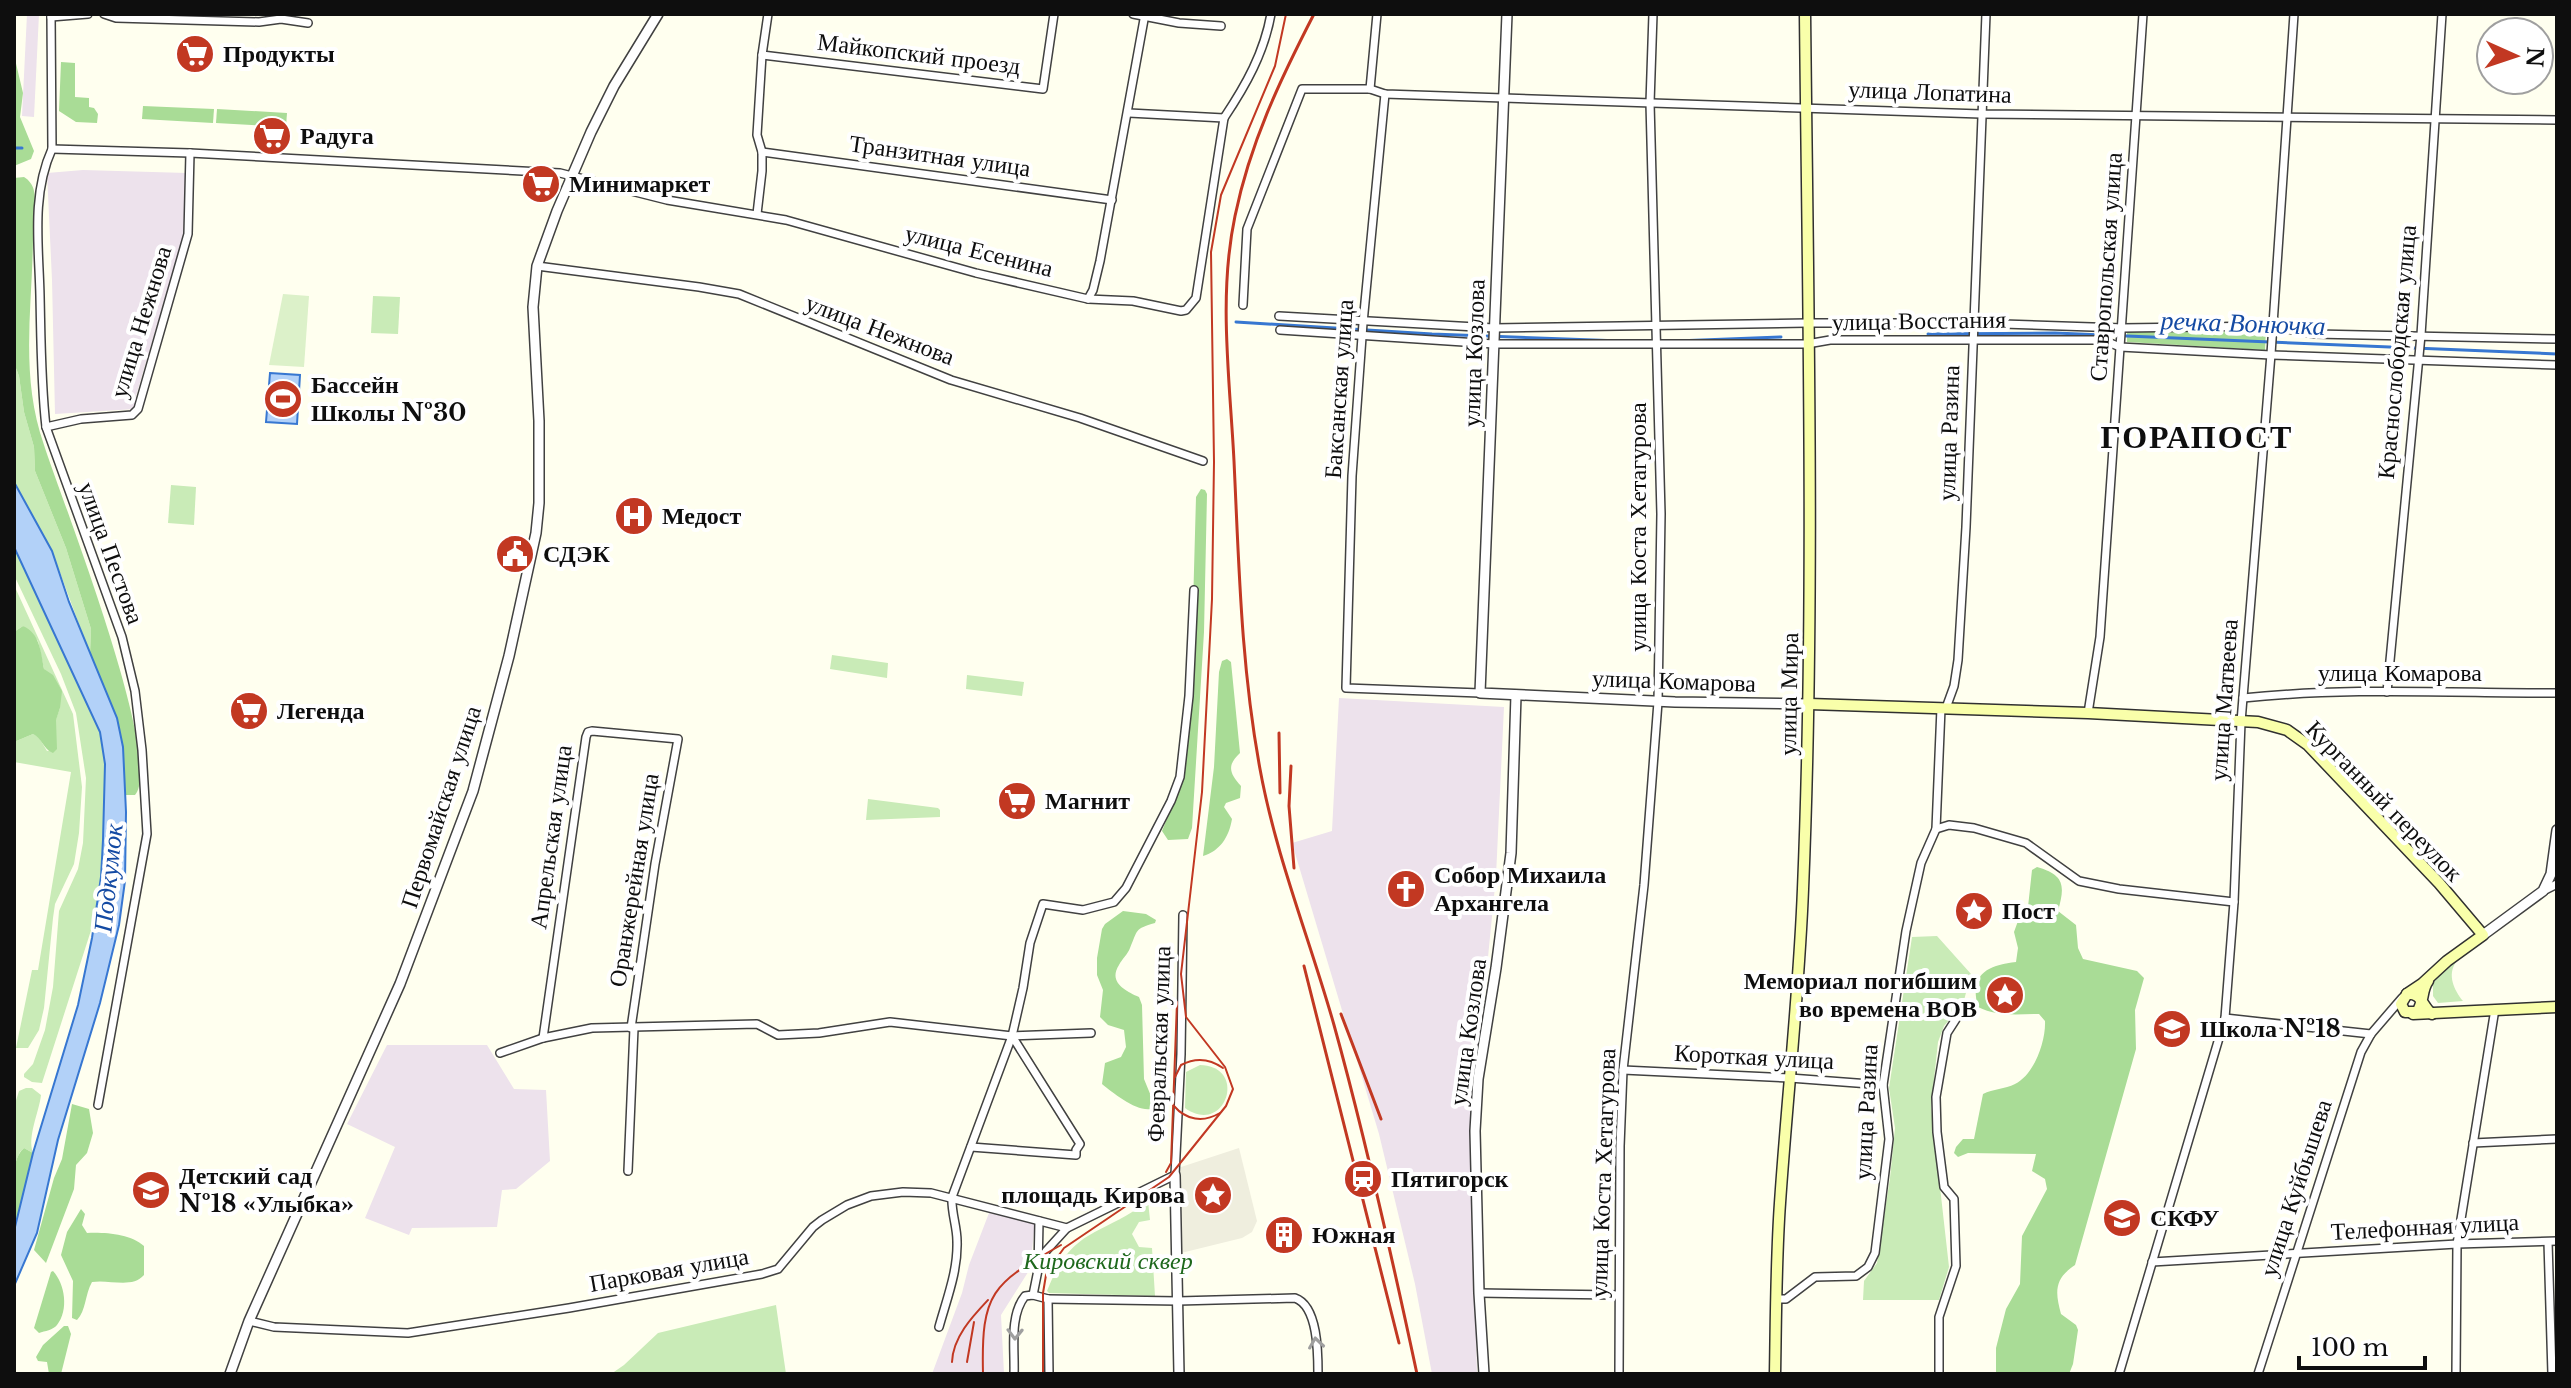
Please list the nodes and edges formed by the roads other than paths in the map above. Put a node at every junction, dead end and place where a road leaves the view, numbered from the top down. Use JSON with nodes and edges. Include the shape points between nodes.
{"nodes":[{"id":1,"x":88,"y":14,"type":"edge"},
{"id":2,"x":104,"y":14,"type":"edge"},
{"id":3,"x":658,"y":14,"type":"edge"},
{"id":4,"x":768,"y":14,"type":"edge"},
{"id":5,"x":1054,"y":14,"type":"edge"},
{"id":6,"x":1133,"y":14,"type":"edge"},
{"id":7,"x":1271,"y":14,"type":"edge"},
{"id":8,"x":1377,"y":14,"type":"edge"},
{"id":9,"x":1507,"y":14,"type":"edge"},
{"id":10,"x":1653,"y":14,"type":"edge"},
{"id":11,"x":1805,"y":14,"type":"edge"},
{"id":12,"x":1986,"y":14,"type":"edge"},
{"id":13,"x":2143,"y":14,"type":"edge"},
{"id":14,"x":2294,"y":14,"type":"edge"},
{"id":15,"x":2442,"y":14,"type":"edge"},
{"id":16,"x":51,"y":15,"type":"edge"},
{"id":17,"x":1145,"y":15,"type":"edge"},
{"id":18,"x":308,"y":23,"type":"dead end"},
{"id":19,"x":1221,"y":26,"type":"dead end"},
{"id":20,"x":762,"y":55,"type":"junction"},
{"id":21,"x":1370,"y":89,"type":"junction"},
{"id":22,"x":1385,"y":94,"type":"junction"},
{"id":23,"x":1505,"y":97,"type":"junction"},
{"id":24,"x":1650,"y":103,"type":"junction"},
{"id":25,"x":1806,"y":108,"type":"junction"},
{"id":26,"x":1129,"y":113,"type":"junction"},
{"id":27,"x":1981,"y":114,"type":"junction"},
{"id":28,"x":2137,"y":117,"type":"junction"},
{"id":29,"x":1224,"y":118,"type":"junction"},
{"id":30,"x":2285,"y":119,"type":"junction"},
{"id":31,"x":2434,"y":119,"type":"junction"},
{"id":32,"x":2557,"y":120,"type":"edge"},
{"id":33,"x":52,"y":149,"type":"junction"},
{"id":34,"x":762,"y":152,"type":"junction"},
{"id":35,"x":190,"y":153,"type":"junction"},
{"id":36,"x":572,"y":176,"type":"junction"},
{"id":37,"x":1112,"y":200,"type":"junction"},
{"id":38,"x":757,"y":214,"type":"junction"},
{"id":39,"x":537,"y":266,"type":"junction"},
{"id":40,"x":1088,"y":299,"type":"junction"},
{"id":41,"x":1243,"y":305,"type":"dead end"},
{"id":42,"x":1279,"y":316,"type":"dead end"},
{"id":43,"x":1363,"y":322,"type":"junction"},
{"id":44,"x":1807,"y":323,"type":"junction"},
{"id":45,"x":1494,"y":329,"type":"junction"},
{"id":46,"x":1280,"y":330,"type":"dead end"},
{"id":47,"x":1656,"y":330,"type":"junction"},
{"id":48,"x":2272,"y":330,"type":"junction"},
{"id":49,"x":2122,"y":331,"type":"junction"},
{"id":50,"x":1972,"y":332,"type":"junction"},
{"id":51,"x":1362,"y":336,"type":"junction"},
{"id":52,"x":2420,"y":339,"type":"junction"},
{"id":53,"x":2557,"y":339,"type":"edge"},
{"id":54,"x":1494,"y":343,"type":"junction"},
{"id":55,"x":1656,"y":344,"type":"junction"},
{"id":56,"x":1807,"y":344,"type":"junction"},
{"id":57,"x":2120,"y":345,"type":"junction"},
{"id":58,"x":2271,"y":354,"type":"junction"},
{"id":59,"x":2418,"y":359,"type":"junction"},
{"id":60,"x":2557,"y":365,"type":"edge"},
{"id":61,"x":46,"y":427,"type":"junction"},
{"id":62,"x":1203,"y":461,"type":"dead end"},
{"id":63,"x":1194,"y":590,"type":"dead end"},
{"id":64,"x":1346,"y":688,"type":"joint"},
{"id":65,"x":2387,"y":692,"type":"junction"},
{"id":66,"x":1480,"y":693,"type":"junction"},
{"id":67,"x":2557,"y":693,"type":"edge"},
{"id":68,"x":1516,"y":695,"type":"junction"},
{"id":69,"x":2243,"y":698,"type":"junction"},
{"id":70,"x":1658,"y":702,"type":"junction"},
{"id":71,"x":1809,"y":704,"type":"junction"},
{"id":72,"x":1944,"y":708,"type":"junction"},
{"id":73,"x":2088,"y":713,"type":"junction"},
{"id":74,"x":2241,"y":722,"type":"junction"},
{"id":75,"x":678,"y":739,"type":"joint"},
{"id":76,"x":1936,"y":829,"type":"junction"},
{"id":77,"x":2557,"y":830,"type":"edge"},
{"id":78,"x":2557,"y":884,"type":"edge"},
{"id":79,"x":2543,"y":891,"type":"junction"},
{"id":80,"x":2234,"y":902,"type":"junction"},
{"id":81,"x":1183,"y":915,"type":"dead end"},
{"id":82,"x":2483,"y":935,"type":"junction"},
{"id":83,"x":2431,"y":975,"type":"junction"},
{"id":84,"x":2405,"y":995,"type":"junction"},
{"id":85,"x":2421,"y":1000,"type":"junction"},
{"id":86,"x":2557,"y":1007,"type":"edge"},
{"id":87,"x":2495,"y":1009,"type":"junction"},
{"id":88,"x":2411,"y":1014,"type":"junction"},
{"id":89,"x":2432,"y":1014,"type":"junction"},
{"id":90,"x":2225,"y":1018,"type":"junction"},
{"id":91,"x":1956,"y":1019,"type":"dead end"},
{"id":92,"x":2383,"y":1021,"type":"junction"},
{"id":93,"x":633,"y":1028,"type":"junction"},
{"id":94,"x":1091,"y":1033,"type":"dead end"},
{"id":95,"x":2371,"y":1034,"type":"junction"},
{"id":96,"x":1012,"y":1036,"type":"junction"},
{"id":97,"x":543,"y":1038,"type":"junction"},
{"id":98,"x":500,"y":1053,"type":"dead end"},
{"id":99,"x":1623,"y":1070,"type":"junction"},
{"id":100,"x":1790,"y":1078,"type":"junction"},
{"id":101,"x":1883,"y":1085,"type":"junction"},
{"id":102,"x":98,"y":1105,"type":"dead end"},
{"id":103,"x":2557,"y":1139,"type":"edge"},
{"id":104,"x":2473,"y":1143,"type":"junction"},
{"id":105,"x":971,"y":1147,"type":"junction"},
{"id":106,"x":628,"y":1171,"type":"dead end"},
{"id":107,"x":1175,"y":1175,"type":"junction"},
{"id":108,"x":952,"y":1197,"type":"junction"},
{"id":109,"x":1039,"y":1221,"type":"junction"},
{"id":110,"x":1067,"y":1228,"type":"junction"},
{"id":111,"x":2552,"y":1242,"type":"edge"},
{"id":112,"x":2457,"y":1244,"type":"junction"},
{"id":113,"x":2295,"y":1254,"type":"junction"},
{"id":114,"x":2152,"y":1262,"type":"junction"},
{"id":115,"x":1038,"y":1270,"type":"junction"},
{"id":116,"x":1479,"y":1293,"type":"junction"},
{"id":117,"x":1029,"y":1295,"type":"junction"},
{"id":118,"x":1618,"y":1295,"type":"junction"},
{"id":119,"x":1048,"y":1299,"type":"junction"},
{"id":120,"x":1776,"y":1299,"type":"junction"},
{"id":121,"x":1178,"y":1301,"type":"junction"},
{"id":122,"x":249,"y":1321,"type":"junction"},
{"id":123,"x":939,"y":1327,"type":"dead end"},
{"id":124,"x":2554,"y":1336,"type":"edge"},
{"id":125,"x":230,"y":1374,"type":"edge"},
{"id":126,"x":1014,"y":1374,"type":"edge"},
{"id":127,"x":1049,"y":1374,"type":"edge"},
{"id":128,"x":1179,"y":1374,"type":"edge"},
{"id":129,"x":1318,"y":1374,"type":"edge"},
{"id":130,"x":1484,"y":1374,"type":"edge"},
{"id":131,"x":1619,"y":1374,"type":"edge"},
{"id":132,"x":1775,"y":1374,"type":"edge"},
{"id":133,"x":1939,"y":1374,"type":"edge"},
{"id":134,"x":2119,"y":1374,"type":"edge"},
{"id":135,"x":2258,"y":1374,"type":"edge"},
{"id":136,"x":2456,"y":1374,"type":"edge"},
{"id":137,"x":2552,"y":1374,"type":"edge"}],
"edges":[{"from":1,"to":16,"type":"street"},
{"from":2,"to":18,"type":"street"},
{"from":3,"to":36,"type":"street","name":"Первомайская улица","via":[[614,86]]},
{"from":4,"to":20,"type":"street"},
{"from":5,"to":20,"type":"street","name":"Майкопский проезд","via":[[1043,89]]},
{"from":6,"to":17,"type":"street"},
{"from":7,"to":29,"type":"street","via":[[1258,58]]},
{"from":8,"to":21,"type":"street"},
{"from":9,"to":23,"type":"street","name":"улица Козлова"},
{"from":10,"to":24,"type":"street","name":"улица Коста Хетагурова"},
{"from":11,"to":25,"type":"main road","name":"улица Мира"},
{"from":12,"to":27,"type":"street","name":"улица Разина"},
{"from":13,"to":28,"type":"street","name":"Ставропольская улица"},
{"from":14,"to":30,"type":"street","name":"улица Матвеева"},
{"from":15,"to":31,"type":"street","name":"Краснослободская улица"},
{"from":16,"to":33,"type":"street","name":"улица Пестова"},
{"from":17,"to":19,"type":"street"},
{"from":17,"to":26,"type":"street"},
{"from":20,"to":34,"type":"street","via":[[757,135]]},
{"from":21,"to":22,"type":"street","name":"улица Лопатина"},
{"from":21,"to":41,"type":"street","name":"улица Лопатина","via":[[1302,89],[1247,229]]},
{"from":22,"to":23,"type":"street","name":"улица Лопатина"},
{"from":22,"to":43,"type":"street","name":"Баксанская улица"},
{"from":23,"to":24,"type":"street","name":"улица Лопатина"},
{"from":23,"to":45,"type":"street","name":"улица Козлова"},
{"from":24,"to":25,"type":"street","name":"улица Лопатина"},
{"from":24,"to":47,"type":"street","name":"улица Коста Хетагурова"},
{"from":25,"to":27,"type":"street","name":"улица Лопатина"},
{"from":25,"to":44,"type":"main road","name":"улица Мира"},
{"from":26,"to":29,"type":"street"},
{"from":26,"to":37,"type":"street"},
{"from":27,"to":28,"type":"street","name":"улица Лопатина"},
{"from":27,"to":50,"type":"street","name":"улица Разина"},
{"from":28,"to":30,"type":"street","name":"улица Лопатина"},
{"from":28,"to":49,"type":"street","name":"Ставропольская улица"},
{"from":29,"to":40,"type":"street","name":"улица Есенина","via":[[1198,290],[1191,305],[1181,311]]},
{"from":30,"to":31,"type":"street","name":"улица Лопатина"},
{"from":30,"to":48,"type":"street","name":"улица Матвеева"},
{"from":31,"to":32,"type":"street","name":"улица Лопатина"},
{"from":31,"to":52,"type":"street","name":"Краснослободская улица"},
{"from":33,"to":35,"type":"street"},
{"from":33,"to":61,"type":"street","name":"улица Пестова","via":[[44,166],[38,217]]},
{"from":34,"to":37,"type":"street","name":"Транзитная улица"},
{"from":34,"to":38,"type":"street"},
{"from":35,"to":36,"type":"street"},
{"from":35,"to":61,"type":"street","name":"улица Нежнова","via":[[188,234],[138,409],[132,415]]},
{"from":36,"to":38,"type":"street","via":[[667,200]]},
{"from":36,"to":39,"type":"street","name":"Первомайская улица"},
{"from":37,"to":40,"type":"street"},
{"from":38,"to":40,"type":"street","name":"улица Есенина"},
{"from":39,"to":62,"type":"street","name":"улица Нежнова","via":[[739,294],[951,380]]},
{"from":39,"to":122,"type":"street","name":"Первомайская улица","via":[[536,533],[485,749],[400,984]]},
{"from":42,"to":43,"type":"street","name":"улица Восстания"},
{"from":43,"to":45,"type":"street","name":"улица Восстания"},
{"from":43,"to":51,"type":"street","name":"Баксанская улица"},
{"from":44,"to":47,"type":"street","name":"улица Восстания"},
{"from":44,"to":50,"type":"street","name":"улица Восстания"},
{"from":44,"to":56,"type":"main road","name":"улица Мира"},
{"from":45,"to":47,"type":"street","name":"улица Восстания"},
{"from":45,"to":54,"type":"street","name":"улица Козлова"},
{"from":46,"to":51,"type":"street","name":"улица Восстания"},
{"from":47,"to":55,"type":"street","name":"улица Коста Хетагурова"},
{"from":48,"to":49,"type":"street","name":"улица Восстания"},
{"from":48,"to":52,"type":"street","name":"улица Восстания"},
{"from":48,"to":58,"type":"street","name":"улица Матвеева"},
{"from":49,"to":50,"type":"street","name":"улица Восстания"},
{"from":49,"to":57,"type":"street","name":"Ставропольская улица"},
{"from":50,"to":56,"type":"street","name":"улица Восстания"},
{"from":50,"to":57,"type":"street","name":"улица Восстания"},
{"from":50,"to":72,"type":"street","name":"улица Разина","via":[[1958,660]]},
{"from":51,"to":54,"type":"street","name":"улица Восстания"},
{"from":51,"to":64,"type":"street","name":"Баксанская улица"},
{"from":52,"to":53,"type":"street","name":"улица Восстания"},
{"from":52,"to":59,"type":"street","name":"Краснослободская улица"},
{"from":54,"to":55,"type":"street","name":"улица Восстания"},
{"from":54,"to":66,"type":"street","name":"улица Козлова"},
{"from":55,"to":56,"type":"street","name":"улица Восстания"},
{"from":55,"to":70,"type":"street","name":"улица Коста Хетагурова","via":[[1661,514]]},
{"from":56,"to":71,"type":"main road","name":"улица Мира"},
{"from":57,"to":58,"type":"street","name":"улица Восстания"},
{"from":57,"to":73,"type":"street","name":"Ставропольская улица","via":[[2100,637]]},
{"from":58,"to":59,"type":"street","name":"улица Восстания"},
{"from":58,"to":69,"type":"street","name":"улица Матвеева"},
{"from":59,"to":60,"type":"street","name":"улица Восстания"},
{"from":59,"to":65,"type":"street","name":"Краснослободская улица"},
{"from":61,"to":102,"type":"street","name":"улица Пестова","via":[[122,637],[142,750],[147,834]]},
{"from":63,"to":96,"type":"street","via":[[1189,696],[1180,777],[1171,801],[1114,902],[1083,910],[1043,904]]},
{"from":64,"to":66,"type":"street","name":"улица Комарова"},
{"from":65,"to":67,"type":"street","name":"улица Комарова"},
{"from":65,"to":69,"type":"street","name":"улица Комарова"},
{"from":66,"to":68,"type":"street","name":"улица Комарова"},
{"from":68,"to":70,"type":"street","name":"улица Комарова"},
{"from":68,"to":116,"type":"street","name":"улица Козлова","via":[[1511,853],[1475,1131]]},
{"from":69,"to":74,"type":"street","name":"улица Матвеева"},
{"from":70,"to":71,"type":"street","name":"улица Комарова"},
{"from":70,"to":99,"type":"street","name":"улица Коста Хетагурова"},
{"from":71,"to":72,"type":"main road","name":"улица Комарова"},
{"from":71,"to":100,"type":"main road","name":"улица Мира"},
{"from":72,"to":73,"type":"main road","name":"улица Комарова"},
{"from":72,"to":76,"type":"street","name":"улица Разина"},
{"from":73,"to":74,"type":"main road","name":"улица Комарова"},
{"from":74,"to":80,"type":"street","name":"улица Матвеева"},
{"from":74,"to":82,"type":"main road","name":"Курганный переулок","via":[[2278,726],[2308,745]]},
{"from":75,"to":93,"type":"street","name":"Оранжерейная улица"},
{"from":75,"to":97,"type":"street","name":"Апрельская улица","via":[[588,732]]},
{"from":76,"to":80,"type":"street","via":[[1974,828],[2026,843],[2079,881]]},
{"from":76,"to":101,"type":"street","name":"улица Разина","via":[[1921,863],[1906,931]]},
{"from":77,"to":79,"type":"street"},
{"from":78,"to":79,"type":"street"},
{"from":79,"to":82,"type":"street"},
{"from":80,"to":90,"type":"street","name":"улица Матвеева"},
{"from":81,"to":107,"type":"street","name":"Февральская улица"},
{"from":82,"to":83,"type":"main road","name":"улица Куйбышева"},
{"from":83,"to":84,"type":"main road","name":"улица Куйбышева"},
{"from":83,"to":85,"type":"main road","name":"улица Куйбышева"},
{"from":84,"to":85,"type":"main road","via":[[2416,994]]},
{"from":84,"to":88,"type":"main road","via":[[2401,1004]]},
{"from":84,"to":92,"type":"street","name":"улица Куйбышева"},
{"from":85,"to":88,"type":"main road","name":"улица Куйбышева","via":[[2420,1009]]},
{"from":85,"to":89,"type":"main road"},
{"from":86,"to":87,"type":"main road"},
{"from":87,"to":89,"type":"main road"},
{"from":87,"to":104,"type":"street"},
{"from":88,"to":89,"type":"main road"},
{"from":88,"to":92,"type":"street"},
{"from":90,"to":95,"type":"street"},
{"from":90,"to":114,"type":"street","name":"улица Матвеева"},
{"from":91,"to":133,"type":"street","via":[[1947,1033],[1936,1097],[1944,1187],[1954,1199],[1956,1266],[1939,1317]]},
{"from":92,"to":95,"type":"street","name":"улица Куйбышева"},
{"from":93,"to":96,"type":"street","via":[[757,1024],[778,1035],[890,1022]]},
{"from":93,"to":97,"type":"street","via":[[592,1028]]},
{"from":93,"to":106,"type":"street","name":"Оранжерейная улица"},
{"from":94,"to":96,"type":"street"},
{"from":95,"to":113,"type":"street","name":"улица Куйбышева"},
{"from":96,"to":105,"type":"street"},
{"from":96,"to":105,"type":"street","via":[[1080,1144],[1076,1155]]},
{"from":97,"to":98,"type":"street"},
{"from":99,"to":100,"type":"street","name":"Короткая улица"},
{"from":99,"to":118,"type":"street","name":"улица Коста Хетагурова"},
{"from":100,"to":101,"type":"street","name":"Короткая улица"},
{"from":100,"to":120,"type":"main road","name":"улица Мира"},
{"from":101,"to":120,"type":"street","name":"улица Разина","via":[[1889,1139],[1875,1253],[1856,1276],[1815,1277],[1786,1299]]},
{"from":103,"to":104,"type":"street"},
{"from":104,"to":112,"type":"street"},
{"from":105,"to":108,"type":"street"},
{"from":107,"to":110,"type":"street"},
{"from":107,"to":121,"type":"street"},
{"from":108,"to":109,"type":"street","name":"Парковая улица"},
{"from":108,"to":122,"type":"street","name":"Парковая улица","via":[[903,1192],[871,1196],[813,1227],[778,1269],[569,1308],[408,1333],[274,1327]]},
{"from":108,"to":123,"type":"street","via":[[957,1257]]},
{"from":109,"to":110,"type":"street","name":"Парковая улица"},
{"from":109,"to":115,"type":"street"},
{"from":110,"to":115,"type":"street","via":[[1046,1251]]},
{"from":111,"to":112,"type":"street","name":"Телефонная улица"},
{"from":111,"to":124,"type":"street"},
{"from":112,"to":113,"type":"street","name":"Телефонная улица"},
{"from":112,"to":136,"type":"street"},
{"from":113,"to":114,"type":"street","name":"Телефонная улица"},
{"from":113,"to":135,"type":"street","name":"улица Куйбышева"},
{"from":114,"to":134,"type":"street","name":"улица Матвеева"},
{"from":115,"to":117,"type":"street"},
{"from":116,"to":118,"type":"street"},
{"from":116,"to":130,"type":"street","name":"улица Козлова"},
{"from":117,"to":119,"type":"street"},
{"from":117,"to":126,"type":"street","one_way":true,"via":[[1020,1302],[1015,1321]]},
{"from":118,"to":131,"type":"street","name":"улица Коста Хетагурова"},
{"from":119,"to":121,"type":"street"},
{"from":119,"to":127,"type":"street"},
{"from":120,"to":132,"type":"main road","name":"улица Мира"},
{"from":121,"to":128,"type":"street"},
{"from":129,"to":121,"type":"street","one_way":true,"via":[[1316,1337],[1301,1300]]},
{"from":122,"to":125,"type":"street","name":"Первомайская улица"},
{"from":124,"to":137,"type":"street"}]}
